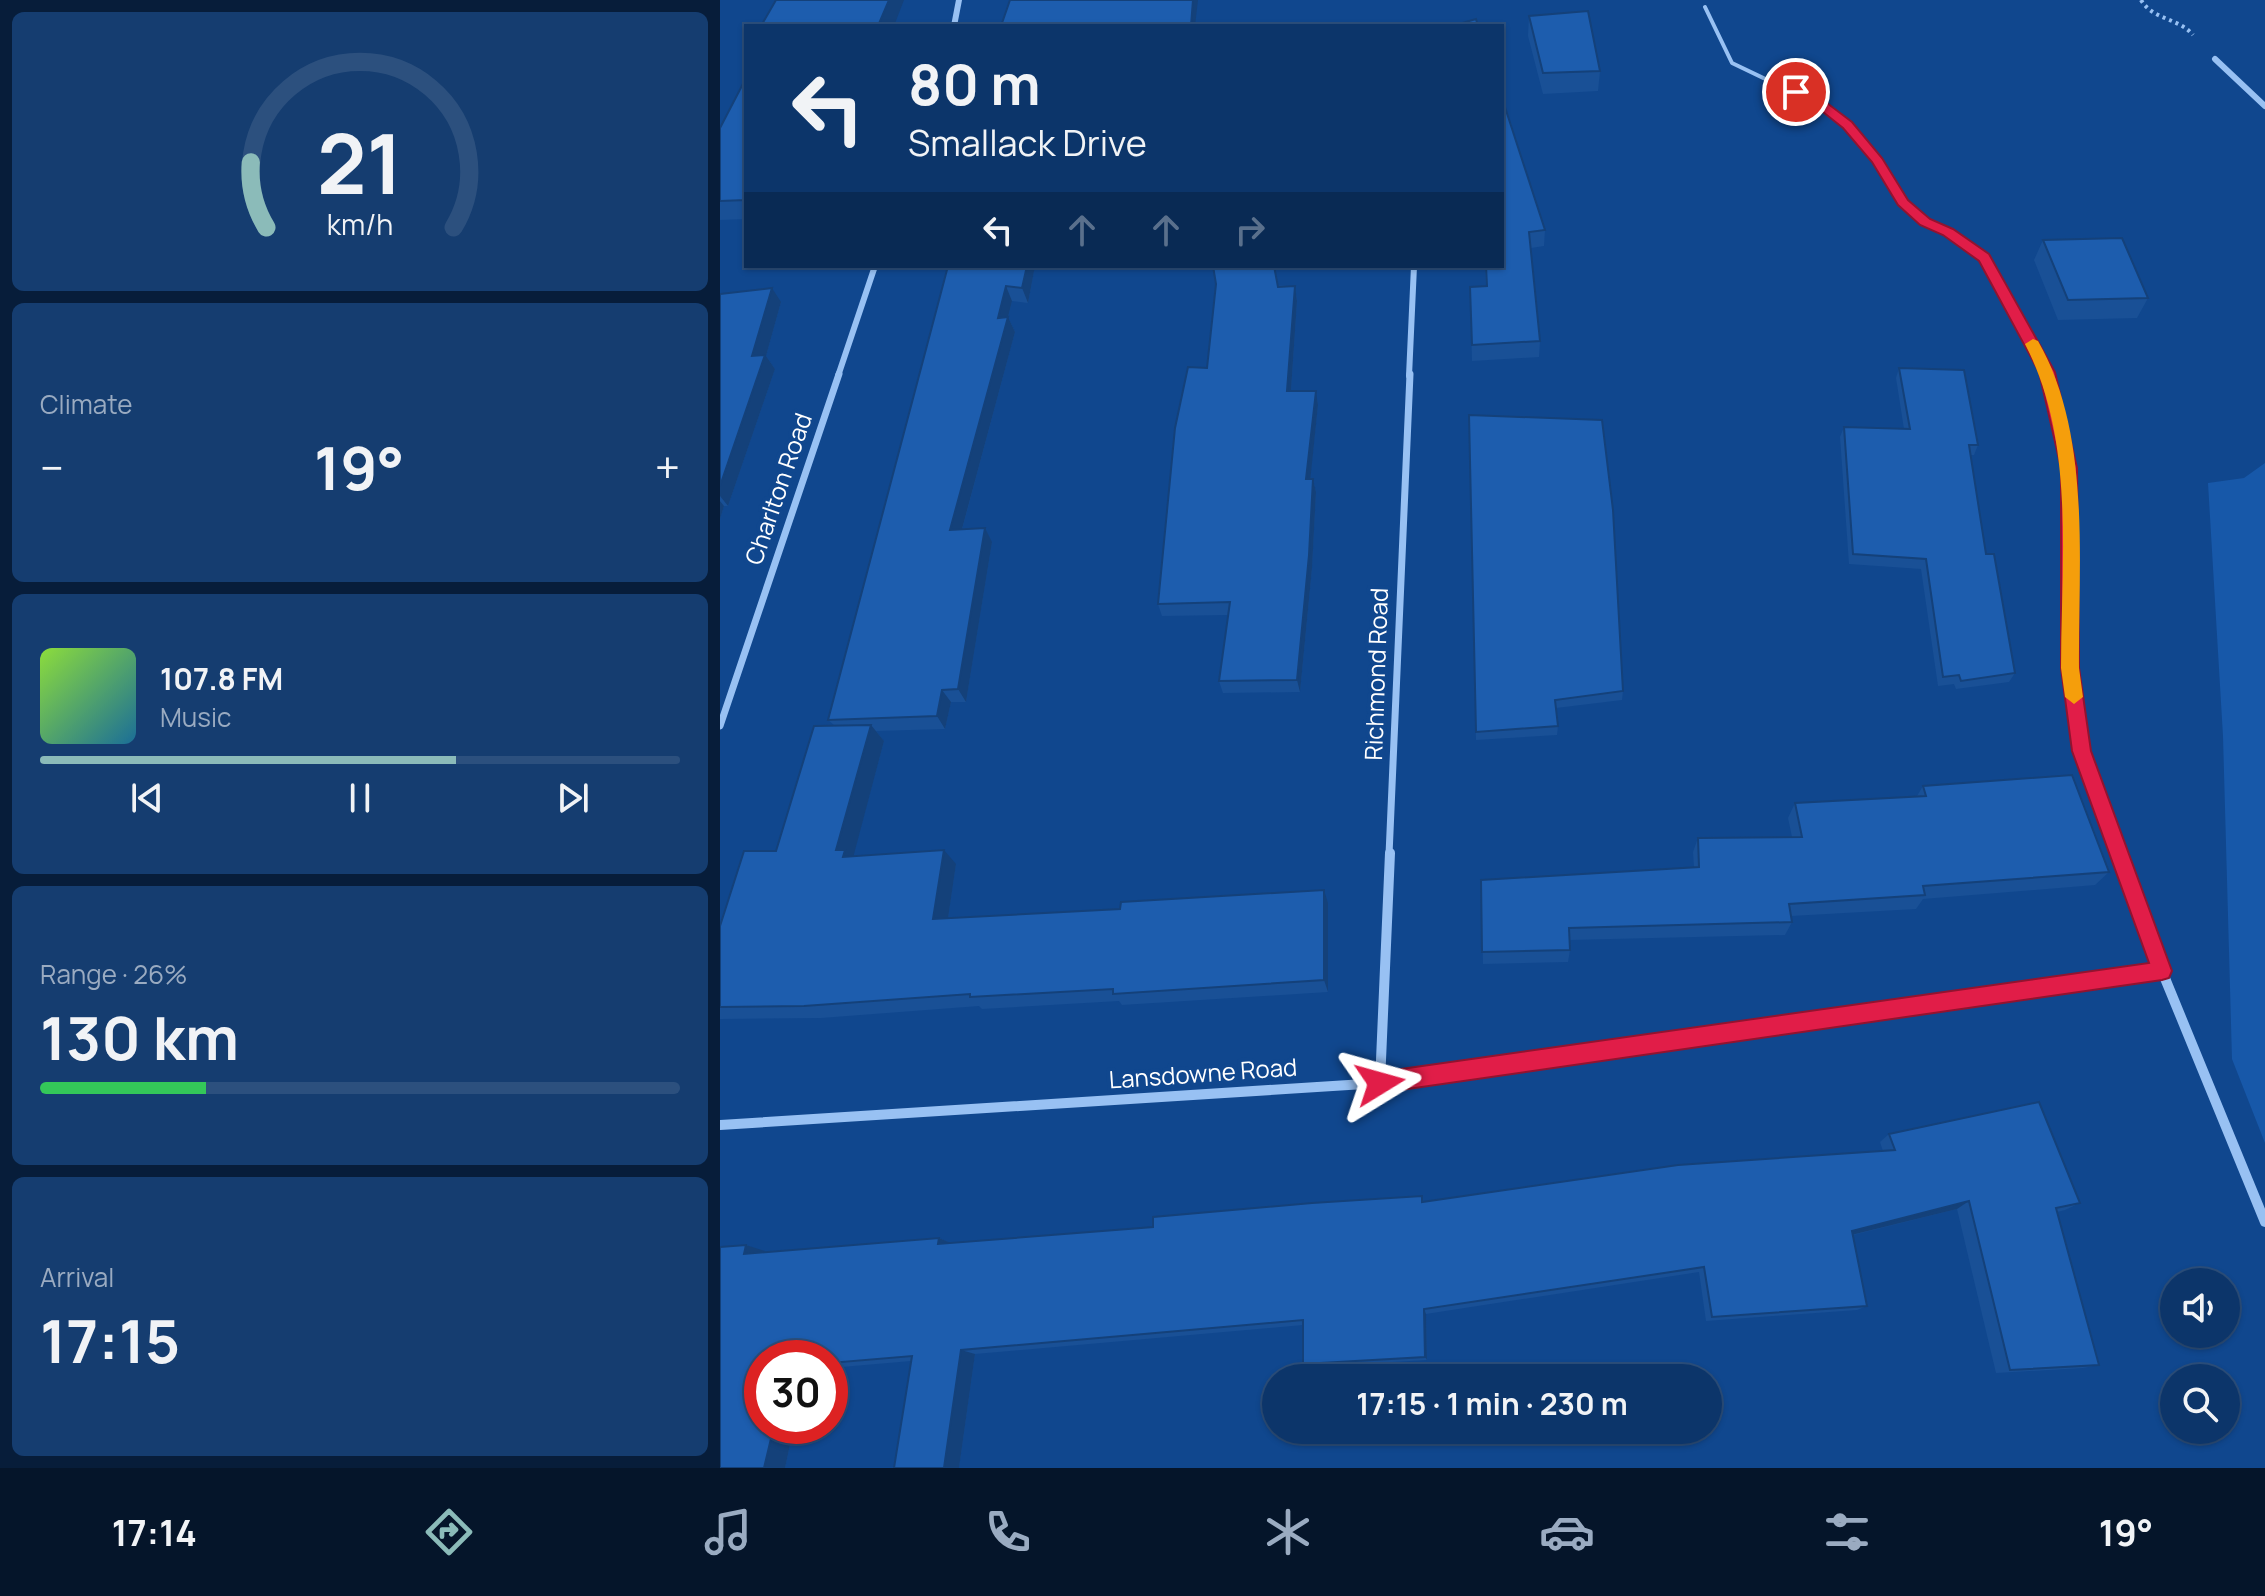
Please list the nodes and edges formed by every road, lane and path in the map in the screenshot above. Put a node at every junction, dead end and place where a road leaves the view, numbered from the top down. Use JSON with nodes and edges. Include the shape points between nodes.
{"nodes":[{"id":1,"x":959,"y":0,"type":"edge"},
{"id":2,"x":2141,"y":0,"type":"edge"},
{"id":3,"x":1705,"y":7,"type":"dead end"},
{"id":4,"x":954,"y":24,"type":"edge"},
{"id":5,"x":2215,"y":59,"type":"joint"},
{"id":6,"x":2265,"y":106,"type":"edge"},
{"id":7,"x":874,"y":268,"type":"edge"},
{"id":8,"x":1414,"y":268,"type":"edge"},
{"id":9,"x":2069,"y":468,"type":"joint"},
{"id":10,"x":720,"y":726,"type":"edge"},
{"id":11,"x":2162,"y":971,"type":"junction"},
{"id":12,"x":1380,"y":1083,"type":"junction"},
{"id":13,"x":720,"y":1125,"type":"edge"},
{"id":14,"x":2265,"y":1222,"type":"edge"}],
"edges":[{"from":1,"to":4,"type":"street"},
{"from":2,"to":5,"type":"path","via":[[2147,10],[2188,29]]},
{"from":3,"to":9,"type":"lane","via":[[1732,63],[1822,106],[1848,125],[1878,160],[1903,202],[1984,258],[2047,372]]},
{"from":5,"to":6,"type":"street"},
{"from":7,"to":10,"type":"street","name":"Charlton Road"},
{"from":8,"to":12,"type":"street","name":"Richmond Road"},
{"from":9,"to":11,"type":"street","via":[[2070,668],[2082,751]]},
{"from":11,"to":12,"type":"street","name":"Lansdowne Road"},
{"from":11,"to":14,"type":"street"},
{"from":12,"to":13,"type":"street","name":"Lansdowne Road"}]}
